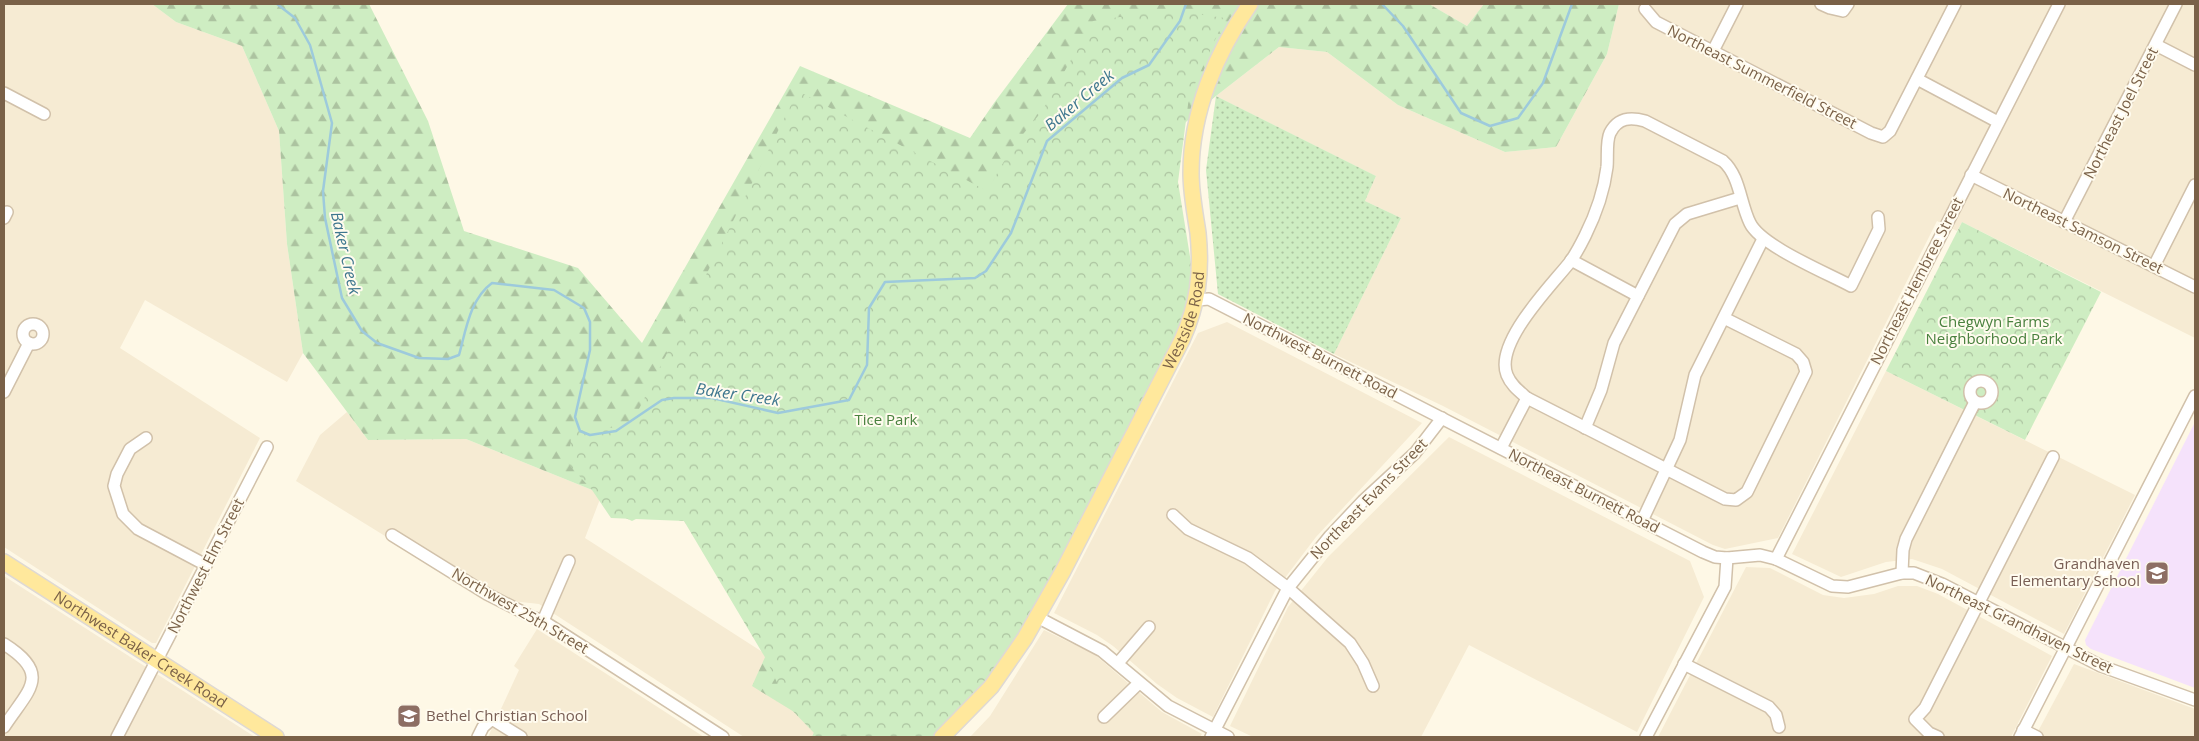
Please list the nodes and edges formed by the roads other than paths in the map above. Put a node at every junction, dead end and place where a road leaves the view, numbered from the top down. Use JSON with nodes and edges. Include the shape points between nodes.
{"nodes":[{"id":1,"x":1250,"y":4,"type":"edge"},
{"id":2,"x":1737,"y":4,"type":"edge"},
{"id":3,"x":1821,"y":4,"type":"edge"},
{"id":4,"x":1848,"y":4,"type":"edge"},
{"id":5,"x":1955,"y":4,"type":"edge"},
{"id":6,"x":2059,"y":4,"type":"edge"},
{"id":7,"x":2176,"y":4,"type":"edge"},
{"id":8,"x":1645,"y":9,"type":"dead end"},
{"id":9,"x":2156,"y":45,"type":"junction"},
{"id":10,"x":1713,"y":51,"type":"junction"},
{"id":11,"x":2195,"y":65,"type":"edge"},
{"id":12,"x":1917,"y":80,"type":"junction"},
{"id":13,"x":4,"y":94,"type":"edge"},
{"id":14,"x":44,"y":114,"type":"dead end"},
{"id":15,"x":1998,"y":122,"type":"junction"},
{"id":16,"x":1971,"y":175,"type":"junction"},
{"id":17,"x":2195,"y":185,"type":"edge"},
{"id":18,"x":1740,"y":198,"type":"junction"},
{"id":19,"x":1878,"y":217,"type":"dead end"},
{"id":20,"x":2064,"y":222,"type":"junction"},
{"id":21,"x":1763,"y":239,"type":"junction"},
{"id":22,"x":1571,"y":260,"type":"junction"},
{"id":23,"x":2154,"y":266,"type":"junction"},
{"id":24,"x":2195,"y":287,"type":"edge"},
{"id":25,"x":1638,"y":296,"type":"junction"},
{"id":26,"x":1197,"y":300,"type":"junction"},
{"id":27,"x":1724,"y":318,"type":"junction"},
{"id":28,"x":29,"y":343,"type":"dead end"},
{"id":29,"x":4,"y":392,"type":"edge"},
{"id":30,"x":2195,"y":396,"type":"edge"},
{"id":31,"x":1527,"y":398,"type":"junction"},
{"id":32,"x":1975,"y":402,"type":"dead end"},
{"id":33,"x":1442,"y":418,"type":"junction"},
{"id":34,"x":1585,"y":428,"type":"junction"},
{"id":35,"x":146,"y":438,"type":"dead end"},
{"id":36,"x":267,"y":447,"type":"dead end"},
{"id":37,"x":1501,"y":448,"type":"junction"},
{"id":38,"x":2053,"y":457,"type":"dead end"},
{"id":39,"x":1667,"y":470,"type":"junction"},
{"id":40,"x":1173,"y":515,"type":"dead end"},
{"id":41,"x":1642,"y":521,"type":"junction"},
{"id":42,"x":392,"y":535,"type":"dead end"},
{"id":43,"x":1728,"y":558,"type":"junction"},
{"id":44,"x":1776,"y":559,"type":"junction"},
{"id":45,"x":569,"y":560,"type":"dead end"},
{"id":46,"x":4,"y":562,"type":"edge"},
{"id":47,"x":206,"y":565,"type":"junction"},
{"id":48,"x":1902,"y":572,"type":"junction"},
{"id":49,"x":1288,"y":588,"type":"junction"},
{"id":50,"x":1978,"y":603,"type":"junction"},
{"id":51,"x":1037,"y":616,"type":"junction"},
{"id":52,"x":543,"y":621,"type":"junction"},
{"id":53,"x":1149,"y":627,"type":"dead end"},
{"id":54,"x":4,"y":644,"type":"edge"},
{"id":55,"x":2066,"y":648,"type":"junction"},
{"id":56,"x":156,"y":660,"type":"junction"},
{"id":57,"x":1118,"y":663,"type":"junction"},
{"id":58,"x":1684,"y":664,"type":"junction"},
{"id":59,"x":1139,"y":683,"type":"junction"},
{"id":60,"x":1374,"y":686,"type":"dead end"},
{"id":61,"x":2195,"y":700,"type":"edge"},
{"id":62,"x":1104,"y":717,"type":"dead end"},
{"id":63,"x":4,"y":726,"type":"edge"},
{"id":64,"x":1778,"y":727,"type":"dead end"},
{"id":65,"x":1213,"y":734,"type":"edge"},
{"id":66,"x":2022,"y":734,"type":"edge"},
{"id":67,"x":117,"y":737,"type":"edge"},
{"id":68,"x":276,"y":737,"type":"edge"},
{"id":69,"x":478,"y":737,"type":"edge"},
{"id":70,"x":521,"y":737,"type":"edge"},
{"id":71,"x":723,"y":737,"type":"edge"},
{"id":72,"x":942,"y":737,"type":"edge"},
{"id":73,"x":1228,"y":737,"type":"edge"},
{"id":74,"x":1646,"y":737,"type":"edge"},
{"id":75,"x":1938,"y":737,"type":"edge"},
{"id":76,"x":2037,"y":737,"type":"edge"}],
"edges":[{"from":1,"to":26,"type":"main road","name":"Westside Road","via":[[1216,63],[1193,138],[1191,174],[1199,253]]},
{"from":2,"to":10,"type":"street"},
{"from":3,"to":4,"type":"street","via":[[1843,11]]},
{"from":5,"to":12,"type":"street"},
{"from":6,"to":15,"type":"street","name":"Northeast Hembree Street"},
{"from":7,"to":9,"type":"street","name":"Northeast Joel Street"},
{"from":8,"to":10,"type":"street","name":"Northeast Summerfield Street","via":[[1656,22]]},
{"from":9,"to":11,"type":"street"},
{"from":9,"to":20,"type":"street","name":"Northeast Joel Street"},
{"from":10,"to":12,"type":"street","name":"Northeast Summerfield Street","via":[[1883,137],[1890,131]]},
{"from":12,"to":15,"type":"street"},
{"from":13,"to":14,"type":"street"},
{"from":15,"to":16,"type":"street","name":"Northeast Hembree Street"},
{"from":16,"to":20,"type":"street","name":"Northeast Samson Street"},
{"from":16,"to":44,"type":"street","name":"Northeast Hembree Street"},
{"from":17,"to":23,"type":"street"},
{"from":18,"to":21,"type":"street","via":[[1751,225]]},
{"from":18,"to":22,"type":"street","via":[[1732,171],[1723,161],[1645,121],[1626,118],[1609,134],[1602,192],[1593,219]]},
{"from":18,"to":25,"type":"street","via":[[1679,219]]},
{"from":19,"to":21,"type":"street","via":[[1879,229],[1851,286]]},
{"from":20,"to":23,"type":"street","name":"Northeast Samson Street"},
{"from":21,"to":27,"type":"street"},
{"from":22,"to":25,"type":"street"},
{"from":22,"to":31,"type":"street","via":[[1532,309],[1508,349],[1507,374]]},
{"from":23,"to":24,"type":"street","name":"Northeast Samson Street"},
{"from":25,"to":34,"type":"street","via":[[1614,343],[1601,390]]},
{"from":26,"to":33,"type":"street","name":"Northwest Burnett Road","via":[[1209,299]]},
{"from":26,"to":51,"type":"main road","name":"Westside Road","via":[[1176,354]]},
{"from":27,"to":39,"type":"street","via":[[1695,375],[1680,440]]},
{"from":27,"to":39,"type":"street","via":[[1796,354],[1806,372],[1803,381],[1747,492],[1736,500],[1724,499]]},
{"from":28,"to":29,"type":"street"},
{"from":30,"to":55,"type":"street"},
{"from":31,"to":34,"type":"street"},
{"from":31,"to":37,"type":"street"},
{"from":32,"to":48,"type":"street","via":[[1906,539]]},
{"from":33,"to":37,"type":"street","name":"Northeast Burnett Road"},
{"from":33,"to":49,"type":"street","name":"Northeast Evans Street","via":[[1415,453],[1330,536]]},
{"from":34,"to":39,"type":"street"},
{"from":35,"to":47,"type":"street","via":[[130,449],[117,474],[114,486],[123,514],[138,529]]},
{"from":36,"to":47,"type":"street","name":"Northwest Elm Street"},
{"from":37,"to":41,"type":"street","name":"Northeast Burnett Road"},
{"from":38,"to":50,"type":"street"},
{"from":39,"to":41,"type":"street"},
{"from":40,"to":49,"type":"street","via":[[1188,529],[1248,558]]},
{"from":41,"to":43,"type":"street","name":"Northeast Burnett Road","via":[[1702,552]]},
{"from":42,"to":52,"type":"street","name":"Northwest 25th Street","via":[[487,594]]},
{"from":43,"to":44,"type":"street","name":"Northeast Grandhaven Street","via":[[1760,556]]},
{"from":43,"to":58,"type":"street","via":[[1725,587]]},
{"from":44,"to":48,"type":"street","name":"Northeast Grandhaven Street","via":[[1832,586],[1848,587]]},
{"from":45,"to":52,"type":"street"},
{"from":46,"to":56,"type":"main road","name":"Northwest Baker Creek Road"},
{"from":47,"to":56,"type":"street","name":"Northwest Elm Street"},
{"from":48,"to":50,"type":"street","name":"Northeast Grandhaven Street","via":[[1925,577]]},
{"from":49,"to":60,"type":"street","via":[[1350,643]]},
{"from":49,"to":65,"type":"street","name":"Northeast Evans Street"},
{"from":50,"to":55,"type":"street","name":"Northeast Grandhaven Street"},
{"from":50,"to":75,"type":"street","via":[[1925,708],[1916,719],[1929,733]]},
{"from":51,"to":57,"type":"street","via":[[1094,646]]},
{"from":51,"to":72,"type":"main road","name":"Westside Road","via":[[1001,674]]},
{"from":52,"to":71,"type":"street","name":"Northwest 25th Street"},
{"from":53,"to":57,"type":"street"},
{"from":54,"to":63,"type":"street","via":[[28,663],[32,678],[27,695]]},
{"from":55,"to":61,"type":"street","name":"Northeast Grandhaven Street","via":[[2112,671]]},
{"from":55,"to":66,"type":"street"},
{"from":56,"to":67,"type":"street","name":"Northwest Elm Street"},
{"from":56,"to":68,"type":"main road","name":"Northwest Baker Creek Road"},
{"from":57,"to":59,"type":"street"},
{"from":58,"to":64,"type":"street","via":[[1769,707],[1776,715]]},
{"from":58,"to":74,"type":"street"},
{"from":59,"to":62,"type":"street"},
{"from":59,"to":65,"type":"street"},
{"from":65,"to":73,"type":"street"},
{"from":66,"to":76,"type":"street"},
{"from":69,"to":70,"type":"street","via":[[492,719]]}]}
